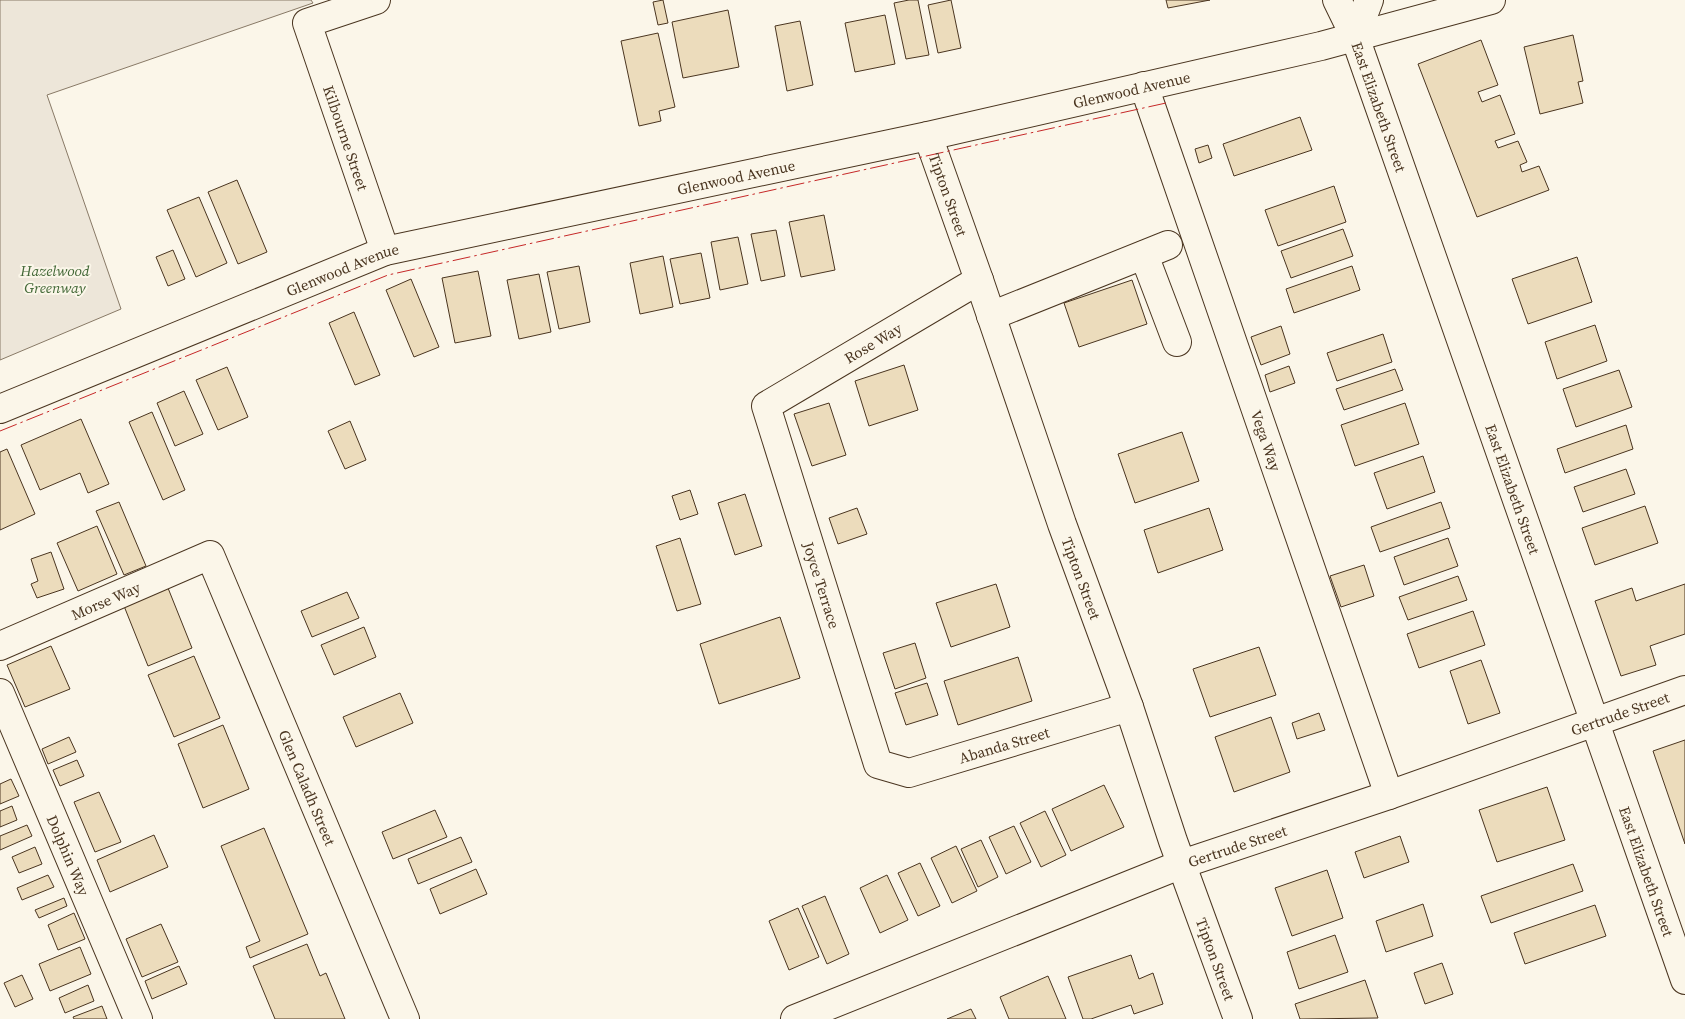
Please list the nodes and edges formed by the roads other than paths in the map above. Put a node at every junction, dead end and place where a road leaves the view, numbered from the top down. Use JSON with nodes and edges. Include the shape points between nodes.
{"nodes":[{"id":1,"x":376,"y":0,"type":"edge"},
{"id":2,"x":1337,"y":0,"type":"edge"},
{"id":3,"x":1370,"y":0,"type":"edge"},
{"id":4,"x":1491,"y":0,"type":"edge"},
{"id":5,"x":1355,"y":37,"type":"junction"},
{"id":6,"x":1144,"y":86,"type":"junction"},
{"id":7,"x":928,"y":136,"type":"junction"},
{"id":8,"x":385,"y":251,"type":"junction"},
{"id":9,"x":979,"y":280,"type":"junction"},
{"id":10,"x":991,"y":316,"type":"junction"},
{"id":11,"x":1177,"y":342,"type":"dead end"},
{"id":12,"x":766,"y":406,"type":"joint"},
{"id":13,"x":0,"y":409,"type":"edge"},
{"id":14,"x":210,"y":555,"type":"joint"},
{"id":15,"x":0,"y":646,"type":"edge"},
{"id":16,"x":1685,"y":690,"type":"edge"},
{"id":17,"x":0,"y":693,"type":"edge"},
{"id":18,"x":1129,"y":707,"type":"junction"},
{"id":19,"x":1595,"y":722,"type":"junction"},
{"id":20,"x":878,"y":764,"type":"joint"},
{"id":21,"x":1389,"y":795,"type":"junction"},
{"id":22,"x":1182,"y":864,"type":"junction"},
{"id":23,"x":1685,"y":980,"type":"edge"},
{"id":24,"x":138,"y":1019,"type":"edge"},
{"id":25,"x":405,"y":1019,"type":"edge"},
{"id":26,"x":795,"y":1019,"type":"edge"},
{"id":27,"x":1238,"y":1019,"type":"edge"}],
"edges":[{"from":1,"to":8,"type":"street","name":"Kilbourne Street","via":[[306,24]]},
{"from":2,"to":5,"type":"street","name":"East Elizabeth Street"},
{"from":3,"to":5,"type":"street"},
{"from":4,"to":5,"type":"street","name":"Glenwood Avenue"},
{"from":5,"to":6,"type":"street","name":"Glenwood Avenue"},
{"from":5,"to":19,"type":"street","name":"East Elizabeth Street"},
{"from":6,"to":7,"type":"street","name":"Glenwood Avenue"},
{"from":6,"to":21,"type":"street","name":"Vega Way"},
{"from":7,"to":8,"type":"street","name":"Glenwood Avenue"},
{"from":7,"to":9,"type":"street","name":"Tipton Street"},
{"from":8,"to":13,"type":"street","name":"Glenwood Avenue"},
{"from":9,"to":10,"type":"street","name":"Tipton Street"},
{"from":9,"to":12,"type":"street","name":"Rose Way"},
{"from":10,"to":11,"type":"street","via":[[1156,250]]},
{"from":10,"to":18,"type":"street","name":"Tipton Street"},
{"from":12,"to":20,"type":"street","name":"Joyce Terrace"},
{"from":14,"to":15,"type":"street","name":"Morse Way"},
{"from":14,"to":25,"type":"street","name":"Glen Caladh Street"},
{"from":16,"to":19,"type":"street","name":"Gertrude Street"},
{"from":17,"to":24,"type":"street","name":"Dolphin Way"},
{"from":18,"to":20,"type":"street","name":"Abanda Street","via":[[909,773]]},
{"from":18,"to":22,"type":"street","name":"Tipton Street"},
{"from":19,"to":21,"type":"street","name":"Gertrude Street"},
{"from":19,"to":23,"type":"street","name":"East Elizabeth Street"},
{"from":21,"to":22,"type":"street","name":"Gertrude Street"},
{"from":22,"to":26,"type":"street","name":"Gertrude Street"},
{"from":22,"to":27,"type":"street","name":"Tipton Street"}]}
